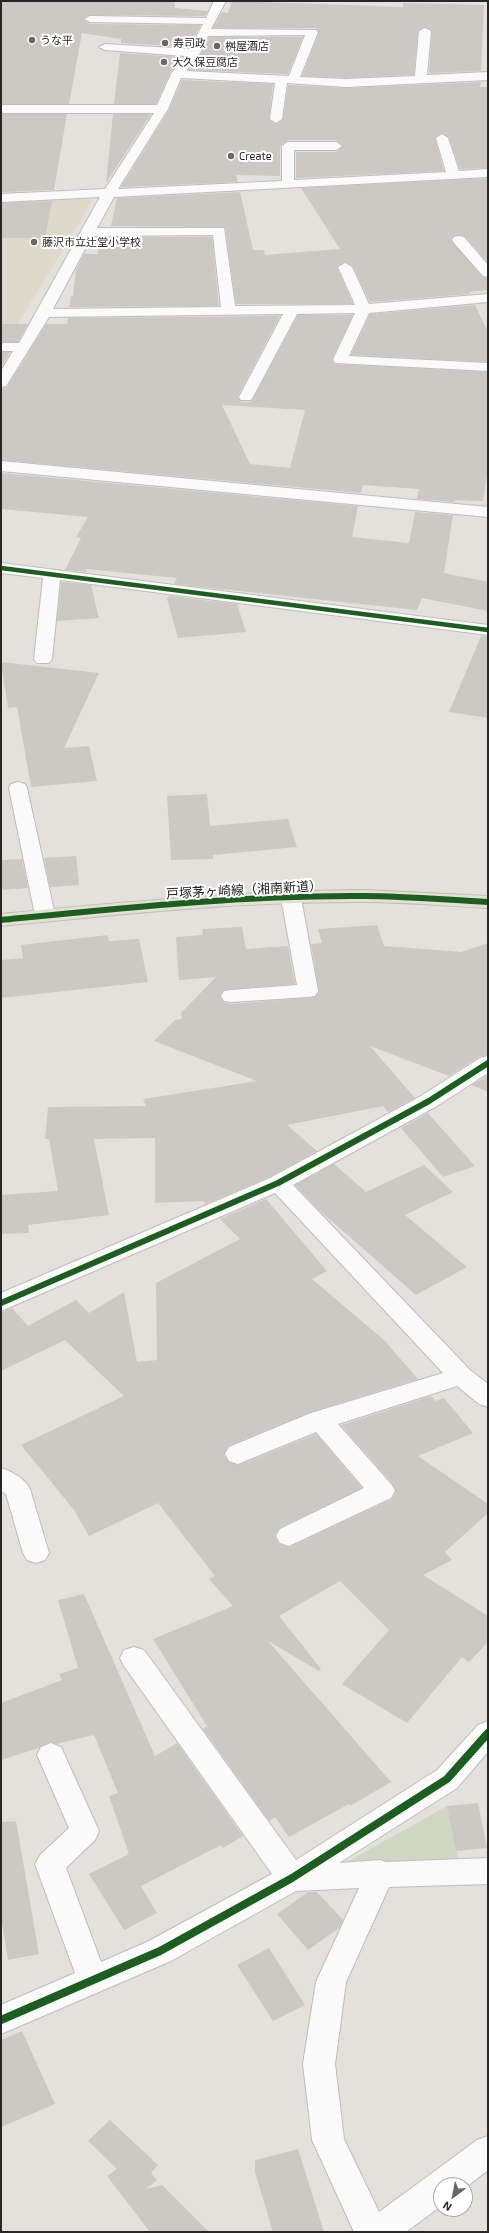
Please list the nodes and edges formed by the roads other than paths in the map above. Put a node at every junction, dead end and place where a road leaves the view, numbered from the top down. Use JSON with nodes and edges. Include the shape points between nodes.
{"nodes":[{"id":1,"x":220,"y":1,"type":"edge"},
{"id":2,"x":90,"y":19,"type":"dead end"},
{"id":3,"x":210,"y":21,"type":"junction"},
{"id":4,"x":425,"y":31,"type":"dead end"},
{"id":5,"x":204,"y":33,"type":"junction"},
{"id":6,"x":105,"y":47,"type":"dead end"},
{"id":7,"x":194,"y":53,"type":"junction"},
{"id":8,"x":177,"y":74,"type":"junction"},
{"id":9,"x":488,"y":76,"type":"edge"},
{"id":10,"x":421,"y":79,"type":"junction"},
{"id":11,"x":288,"y":80,"type":"junction"},
{"id":12,"x":1,"y":109,"type":"edge"},
{"id":13,"x":162,"y":109,"type":"junction"},
{"id":14,"x":276,"y":119,"type":"dead end"},
{"id":15,"x":442,"y":138,"type":"dead end"},
{"id":16,"x":336,"y":146,"type":"dead end"},
{"id":17,"x":488,"y":173,"type":"edge"},
{"id":18,"x":454,"y":176,"type":"junction"},
{"id":19,"x":288,"y":184,"type":"junction"},
{"id":20,"x":109,"y":193,"type":"junction"},
{"id":21,"x":1,"y":198,"type":"edge"},
{"id":22,"x":88,"y":232,"type":"junction"},
{"id":23,"x":459,"y":240,"type":"dead end"},
{"id":24,"x":345,"y":267,"type":"dead end"},
{"id":25,"x":488,"y":273,"type":"edge"},
{"id":26,"x":488,"y":298,"type":"edge"},
{"id":27,"x":364,"y":309,"type":"junction"},
{"id":28,"x":292,"y":310,"type":"junction"},
{"id":29,"x":229,"y":311,"type":"junction"},
{"id":30,"x":44,"y":312,"type":"junction"},
{"id":31,"x":1,"y":347,"type":"edge"},
{"id":32,"x":23,"y":347,"type":"junction"},
{"id":33,"x":488,"y":367,"type":"edge"},
{"id":34,"x":1,"y":383,"type":"edge"},
{"id":35,"x":246,"y":397,"type":"dead end"},
{"id":36,"x":1,"y":466,"type":"edge"},
{"id":37,"x":488,"y":512,"type":"edge"},
{"id":38,"x":1,"y":568,"type":"edge"},
{"id":39,"x":52,"y":574,"type":"junction"},
{"id":40,"x":488,"y":630,"type":"edge"},
{"id":41,"x":43,"y":659,"type":"dead end"},
{"id":42,"x":18,"y":788,"type":"dead end"},
{"id":43,"x":291,"y":898,"type":"junction"},
{"id":44,"x":488,"y":902,"type":"edge"},
{"id":45,"x":45,"y":915,"type":"junction"},
{"id":46,"x":1,"y":920,"type":"edge"},
{"id":47,"x":231,"y":996,"type":"dead end"},
{"id":48,"x":488,"y":1063,"type":"edge"},
{"id":49,"x":278,"y":1183,"type":"junction"},
{"id":50,"x":1,"y":1303,"type":"edge"},
{"id":51,"x":461,"y":1376,"type":"junction"},
{"id":52,"x":488,"y":1398,"type":"edge"},
{"id":53,"x":320,"y":1420,"type":"junction"},
{"id":54,"x":238,"y":1454,"type":"dead end"},
{"id":55,"x":1,"y":1478,"type":"edge"},
{"id":56,"x":289,"y":1536,"type":"dead end"},
{"id":57,"x":36,"y":1553,"type":"dead end"},
{"id":58,"x":134,"y":1658,"type":"dead end"},
{"id":59,"x":488,"y":1733,"type":"edge"},
{"id":60,"x":51,"y":1755,"type":"dead end"},
{"id":61,"x":488,"y":1871,"type":"edge"},
{"id":62,"x":381,"y":1873,"type":"junction"},
{"id":63,"x":292,"y":1878,"type":"junction"},
{"id":64,"x":93,"y":1980,"type":"junction"},
{"id":65,"x":1,"y":2020,"type":"edge"},
{"id":66,"x":488,"y":2151,"type":"edge"},
{"id":67,"x":371,"y":2232,"type":"edge"},
{"id":68,"x":379,"y":2232,"type":"edge"}],
"edges":[{"from":1,"to":3,"type":"street"},
{"from":2,"to":3,"type":"street"},
{"from":3,"to":5,"type":"street"},
{"from":4,"to":10,"type":"street"},
{"from":5,"to":7,"type":"street"},
{"from":5,"to":11,"type":"street","via":[[312,32]]},
{"from":6,"to":7,"type":"street"},
{"from":7,"to":8,"type":"street"},
{"from":8,"to":11,"type":"street"},
{"from":8,"to":13,"type":"street"},
{"from":9,"to":10,"type":"street"},
{"from":10,"to":11,"type":"street","via":[[346,83]]},
{"from":11,"to":14,"type":"street"},
{"from":12,"to":13,"type":"street"},
{"from":13,"to":20,"type":"street"},
{"from":15,"to":18,"type":"street"},
{"from":16,"to":19,"type":"street","via":[[288,146]]},
{"from":17,"to":18,"type":"street"},
{"from":18,"to":19,"type":"street"},
{"from":19,"to":20,"type":"street"},
{"from":20,"to":21,"type":"street"},
{"from":20,"to":22,"type":"street"},
{"from":22,"to":29,"type":"street","via":[[220,231]]},
{"from":22,"to":30,"type":"street"},
{"from":23,"to":25,"type":"street"},
{"from":24,"to":27,"type":"street"},
{"from":26,"to":27,"type":"street"},
{"from":27,"to":28,"type":"street"},
{"from":27,"to":33,"type":"street","via":[[340,360]]},
{"from":28,"to":29,"type":"street"},
{"from":28,"to":35,"type":"street"},
{"from":29,"to":30,"type":"street"},
{"from":30,"to":32,"type":"street"},
{"from":31,"to":32,"type":"street"},
{"from":32,"to":34,"type":"street"},
{"from":36,"to":37,"type":"street"},
{"from":38,"to":39,"type":"street"},
{"from":39,"to":40,"type":"street"},
{"from":39,"to":41,"type":"street"},
{"from":42,"to":45,"type":"street"},
{"from":43,"to":44,"type":"main road","name":"戸塚茅ヶ崎線（湘南新道）","via":[[347,896]]},
{"from":43,"to":45,"type":"main road","name":"戸塚茅ヶ崎線（湘南新道）","via":[[150,905]]},
{"from":43,"to":47,"type":"street","via":[[308,991]]},
{"from":45,"to":46,"type":"main road","name":"戸塚茅ヶ崎線（湘南新道）"},
{"from":48,"to":49,"type":"street","via":[[429,1101]]},
{"from":49,"to":50,"type":"street"},
{"from":49,"to":51,"type":"street"},
{"from":51,"to":52,"type":"street"},
{"from":51,"to":53,"type":"street"},
{"from":53,"to":54,"type":"street"},
{"from":53,"to":56,"type":"street","via":[[382,1491]]},
{"from":55,"to":57,"type":"street","via":[[17,1489]]},
{"from":58,"to":63,"type":"street"},
{"from":59,"to":63,"type":"street","via":[[447,1779]]},
{"from":60,"to":64,"type":"street","via":[[85,1831],[50,1864]]},
{"from":61,"to":62,"type":"street"},
{"from":62,"to":63,"type":"street"},
{"from":62,"to":67,"type":"street","via":[[332,1982],[319,2064],[328,2140]]},
{"from":63,"to":64,"type":"street","via":[[160,1950]]},
{"from":64,"to":65,"type":"street"},
{"from":66,"to":68,"type":"street"}]}
